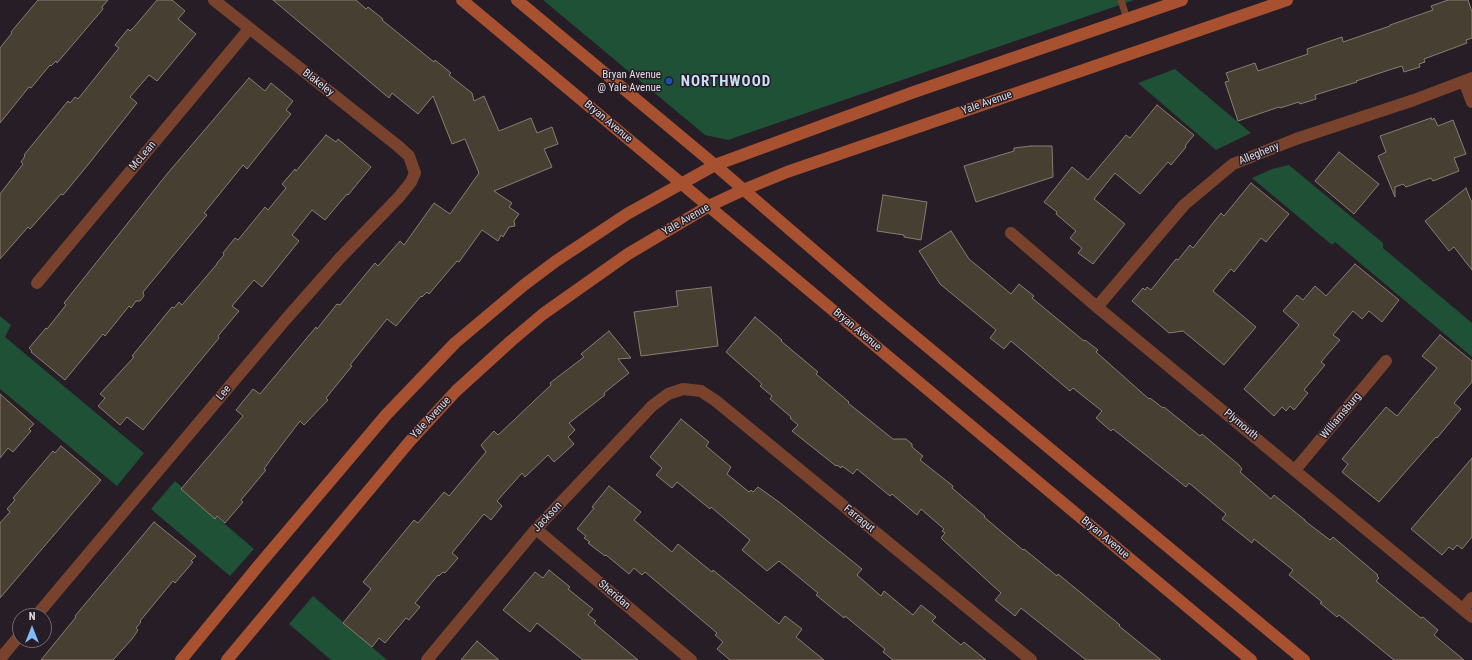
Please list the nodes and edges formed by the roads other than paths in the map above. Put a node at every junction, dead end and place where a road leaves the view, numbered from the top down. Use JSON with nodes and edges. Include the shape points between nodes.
{"nodes":[{"id":1,"x":214,"y":0,"type":"edge"},
{"id":2,"x":462,"y":0,"type":"edge"},
{"id":3,"x":517,"y":0,"type":"edge"},
{"id":4,"x":1121,"y":0,"type":"edge"},
{"id":5,"x":1182,"y":0,"type":"edge"},
{"id":6,"x":1287,"y":0,"type":"edge"},
{"id":7,"x":1127,"y":19,"type":"junction"},
{"id":8,"x":249,"y":29,"type":"junction"},
{"id":9,"x":1468,"y":80,"type":"edge"},
{"id":10,"x":1472,"y":102,"type":"edge"},
{"id":11,"x":715,"y":165,"type":"junction"},
{"id":12,"x":415,"y":173,"type":"joint"},
{"id":13,"x":682,"y":183,"type":"junction"},
{"id":14,"x":743,"y":190,"type":"junction"},
{"id":15,"x":710,"y":206,"type":"junction"},
{"id":16,"x":1011,"y":233,"type":"dead end"},
{"id":17,"x":37,"y":283,"type":"dead end"},
{"id":18,"x":1097,"y":307,"type":"junction"},
{"id":19,"x":1386,"y":361,"type":"dead end"},
{"id":20,"x":683,"y":389,"type":"joint"},
{"id":21,"x":1295,"y":470,"type":"junction"},
{"id":22,"x":536,"y":529,"type":"junction"},
{"id":23,"x":1472,"y":598,"type":"edge"},
{"id":24,"x":43,"y":608,"type":"edge"},
{"id":25,"x":1467,"y":613,"type":"edge"},
{"id":26,"x":12,"y":645,"type":"edge"},
{"id":27,"x":0,"y":659,"type":"edge"},
{"id":28,"x":181,"y":660,"type":"edge"},
{"id":29,"x":227,"y":660,"type":"edge"},
{"id":30,"x":427,"y":660,"type":"edge"},
{"id":31,"x":690,"y":660,"type":"edge"},
{"id":32,"x":1031,"y":660,"type":"edge"},
{"id":33,"x":1251,"y":660,"type":"edge"},
{"id":34,"x":1304,"y":660,"type":"edge"}],
"edges":[{"from":1,"to":8,"type":"street","name":"Blakeley"},
{"from":2,"to":13,"type":"main road","name":"Bryan Avenue"},
{"from":3,"to":11,"type":"main road"},
{"from":4,"to":7,"type":"lane"},
{"from":5,"to":7,"type":"main road"},
{"from":6,"to":14,"type":"main road","name":"Yale Avenue","via":[[787,172]]},
{"from":7,"to":11,"type":"main road","via":[[914,92]]},
{"from":8,"to":12,"type":"street","name":"Blakeley","via":[[398,146],[408,156]]},
{"from":8,"to":17,"type":"street","name":"McLean"},
{"from":9,"to":10,"type":"street"},
{"from":9,"to":18,"type":"street","name":"Allegheny","via":[[1296,139],[1233,164],[1184,205]]},
{"from":11,"to":13,"type":"main road"},
{"from":11,"to":14,"type":"main road"},
{"from":12,"to":24,"type":"street","name":"Lee","via":[[398,197],[286,319]]},
{"from":13,"to":15,"type":"main road","name":"Bryan Avenue"},
{"from":13,"to":28,"type":"main road","via":[[627,214],[556,261],[455,343],[386,415]]},
{"from":14,"to":15,"type":"main road","name":"Yale Avenue"},
{"from":14,"to":34,"type":"main road"},
{"from":15,"to":29,"type":"main road","name":"Yale Avenue","via":[[628,254],[543,314],[456,391],[410,441]]},
{"from":15,"to":33,"type":"main road","name":"Bryan Avenue"},
{"from":16,"to":18,"type":"street","name":"Plymouth"},
{"from":18,"to":21,"type":"street","name":"Plymouth"},
{"from":19,"to":21,"type":"street","name":"Williamsburg"},
{"from":20,"to":22,"type":"street","name":"Jackson","via":[[668,394],[652,406]]},
{"from":20,"to":32,"type":"street","name":"Farragut","via":[[701,391],[716,401]]},
{"from":21,"to":25,"type":"street","name":"Plymouth"},
{"from":22,"to":30,"type":"street","name":"Jackson"},
{"from":22,"to":31,"type":"street","name":"Sheridan"},
{"from":23,"to":25,"type":"street"},
{"from":26,"to":27,"type":"street"}]}
